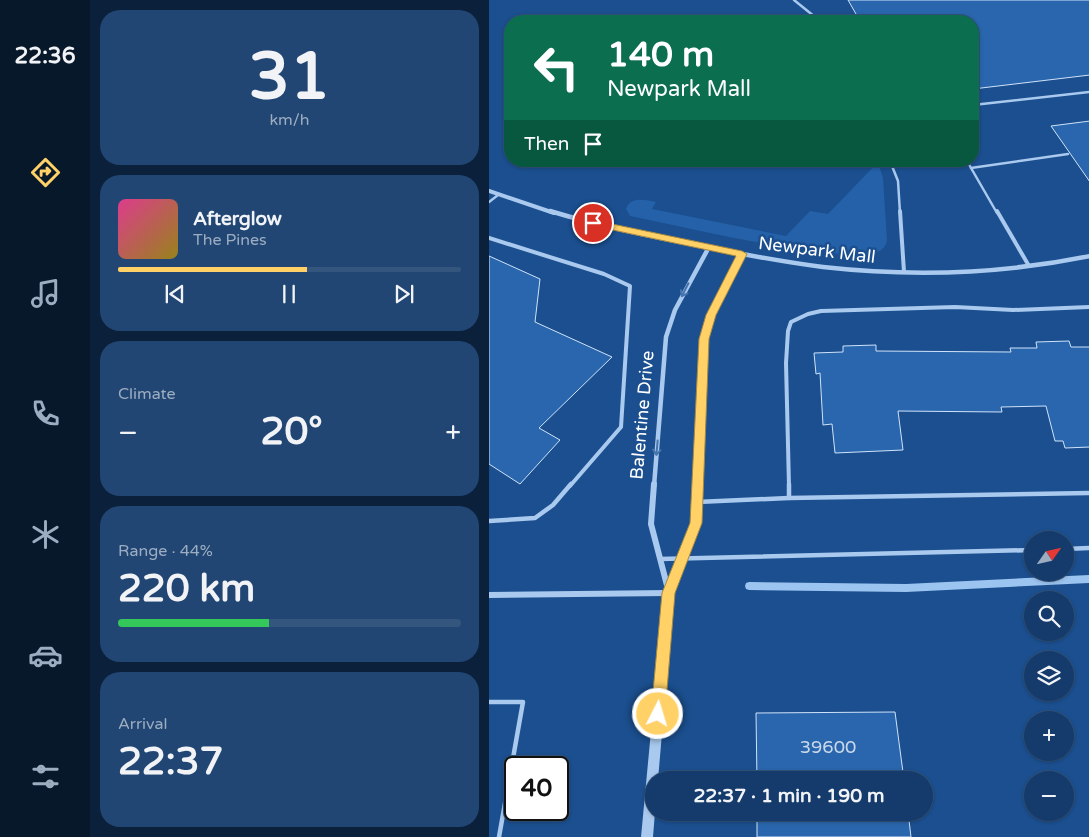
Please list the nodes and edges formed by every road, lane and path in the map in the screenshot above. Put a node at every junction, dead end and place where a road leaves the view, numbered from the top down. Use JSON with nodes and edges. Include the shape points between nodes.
{"nodes":[{"id":1,"x":794,"y":0,"type":"edge"},
{"id":2,"x":814,"y":15,"type":"edge"},
{"id":3,"x":1089,"y":92,"type":"edge"},
{"id":4,"x":979,"y":104,"type":"edge"},
{"id":5,"x":1067,"y":154,"type":"dead end"},
{"id":6,"x":892,"y":167,"type":"edge"},
{"id":7,"x":978,"y":167,"type":"edge"},
{"id":8,"x":979,"y":167,"type":"edge"},
{"id":9,"x":971,"y":168,"type":"joint"},
{"id":10,"x":489,"y":191,"type":"edge"},
{"id":11,"x":498,"y":195,"type":"junction"},
{"id":12,"x":489,"y":202,"type":"edge"},
{"id":13,"x":489,"y":238,"type":"edge"},
{"id":14,"x":709,"y":247,"type":"junction"},
{"id":15,"x":742,"y":254,"type":"junction"},
{"id":16,"x":1089,"y":256,"type":"edge"},
{"id":17,"x":1029,"y":266,"type":"junction"},
{"id":18,"x":904,"y":272,"type":"junction"},
{"id":19,"x":1089,"y":306,"type":"edge"},
{"id":20,"x":1089,"y":493,"type":"edge"},
{"id":21,"x":789,"y":498,"type":"junction"},
{"id":22,"x":697,"y":502,"type":"junction"},
{"id":23,"x":489,"y":521,"type":"edge"},
{"id":24,"x":1089,"y":548,"type":"edge"},
{"id":25,"x":1074,"y":549,"type":"edge"},
{"id":26,"x":1024,"y":550,"type":"edge"},
{"id":27,"x":683,"y":558,"type":"junction"},
{"id":28,"x":660,"y":559,"type":"junction"},
{"id":29,"x":669,"y":593,"type":"junction"},
{"id":30,"x":489,"y":595,"type":"edge"},
{"id":31,"x":489,"y":702,"type":"edge"},
{"id":32,"x":499,"y":837,"type":"edge"},
{"id":33,"x":647,"y":837,"type":"edge"}],
"edges":[{"from":1,"to":2,"type":"lane"},
{"from":3,"to":4,"type":"lane"},
{"from":5,"to":8,"type":"lane"},
{"from":6,"to":18,"type":"lane","via":[[898,181]]},
{"from":7,"to":9,"type":"lane"},
{"from":9,"to":17,"type":"lane"},
{"from":10,"to":11,"type":"street","name":"Newpark Mall"},
{"from":11,"to":12,"type":"lane"},
{"from":11,"to":14,"type":"street","name":"Newpark Mall","via":[[593,223]]},
{"from":13,"to":23,"type":"lane","via":[[604,274],[629,286],[621,427],[553,505],[541,514],[535,518]]},
{"from":14,"to":15,"type":"street","name":"Newpark Mall"},
{"from":14,"to":28,"type":"street","name":"Balentine Drive","one_way":true,"via":[[675,310],[666,337],[651,524]]},
{"from":15,"to":18,"type":"street","name":"Newpark Mall","via":[[844,269]]},
{"from":15,"to":22,"type":"street","name":"Balentine Drive","via":[[711,315],[704,339]]},
{"from":16,"to":17,"type":"street","name":"Newpark Mall"},
{"from":17,"to":18,"type":"street","name":"Newpark Mall"},
{"from":19,"to":21,"type":"lane","via":[[1013,310],[955,307],[821,311],[791,322],[786,363]]},
{"from":20,"to":21,"type":"lane"},
{"from":21,"to":22,"type":"lane"},
{"from":22,"to":27,"type":"street","name":"Balentine Drive","via":[[696,523]]},
{"from":24,"to":25,"type":"lane"},
{"from":26,"to":27,"type":"lane"},
{"from":27,"to":28,"type":"lane"},
{"from":27,"to":29,"type":"street","name":"Balentine Drive"},
{"from":28,"to":29,"type":"street","name":"Balentine Drive"},
{"from":29,"to":30,"type":"street"},
{"from":29,"to":33,"type":"street","name":"Balentine Drive"},
{"from":31,"to":32,"type":"lane","via":[[523,702]]}]}
